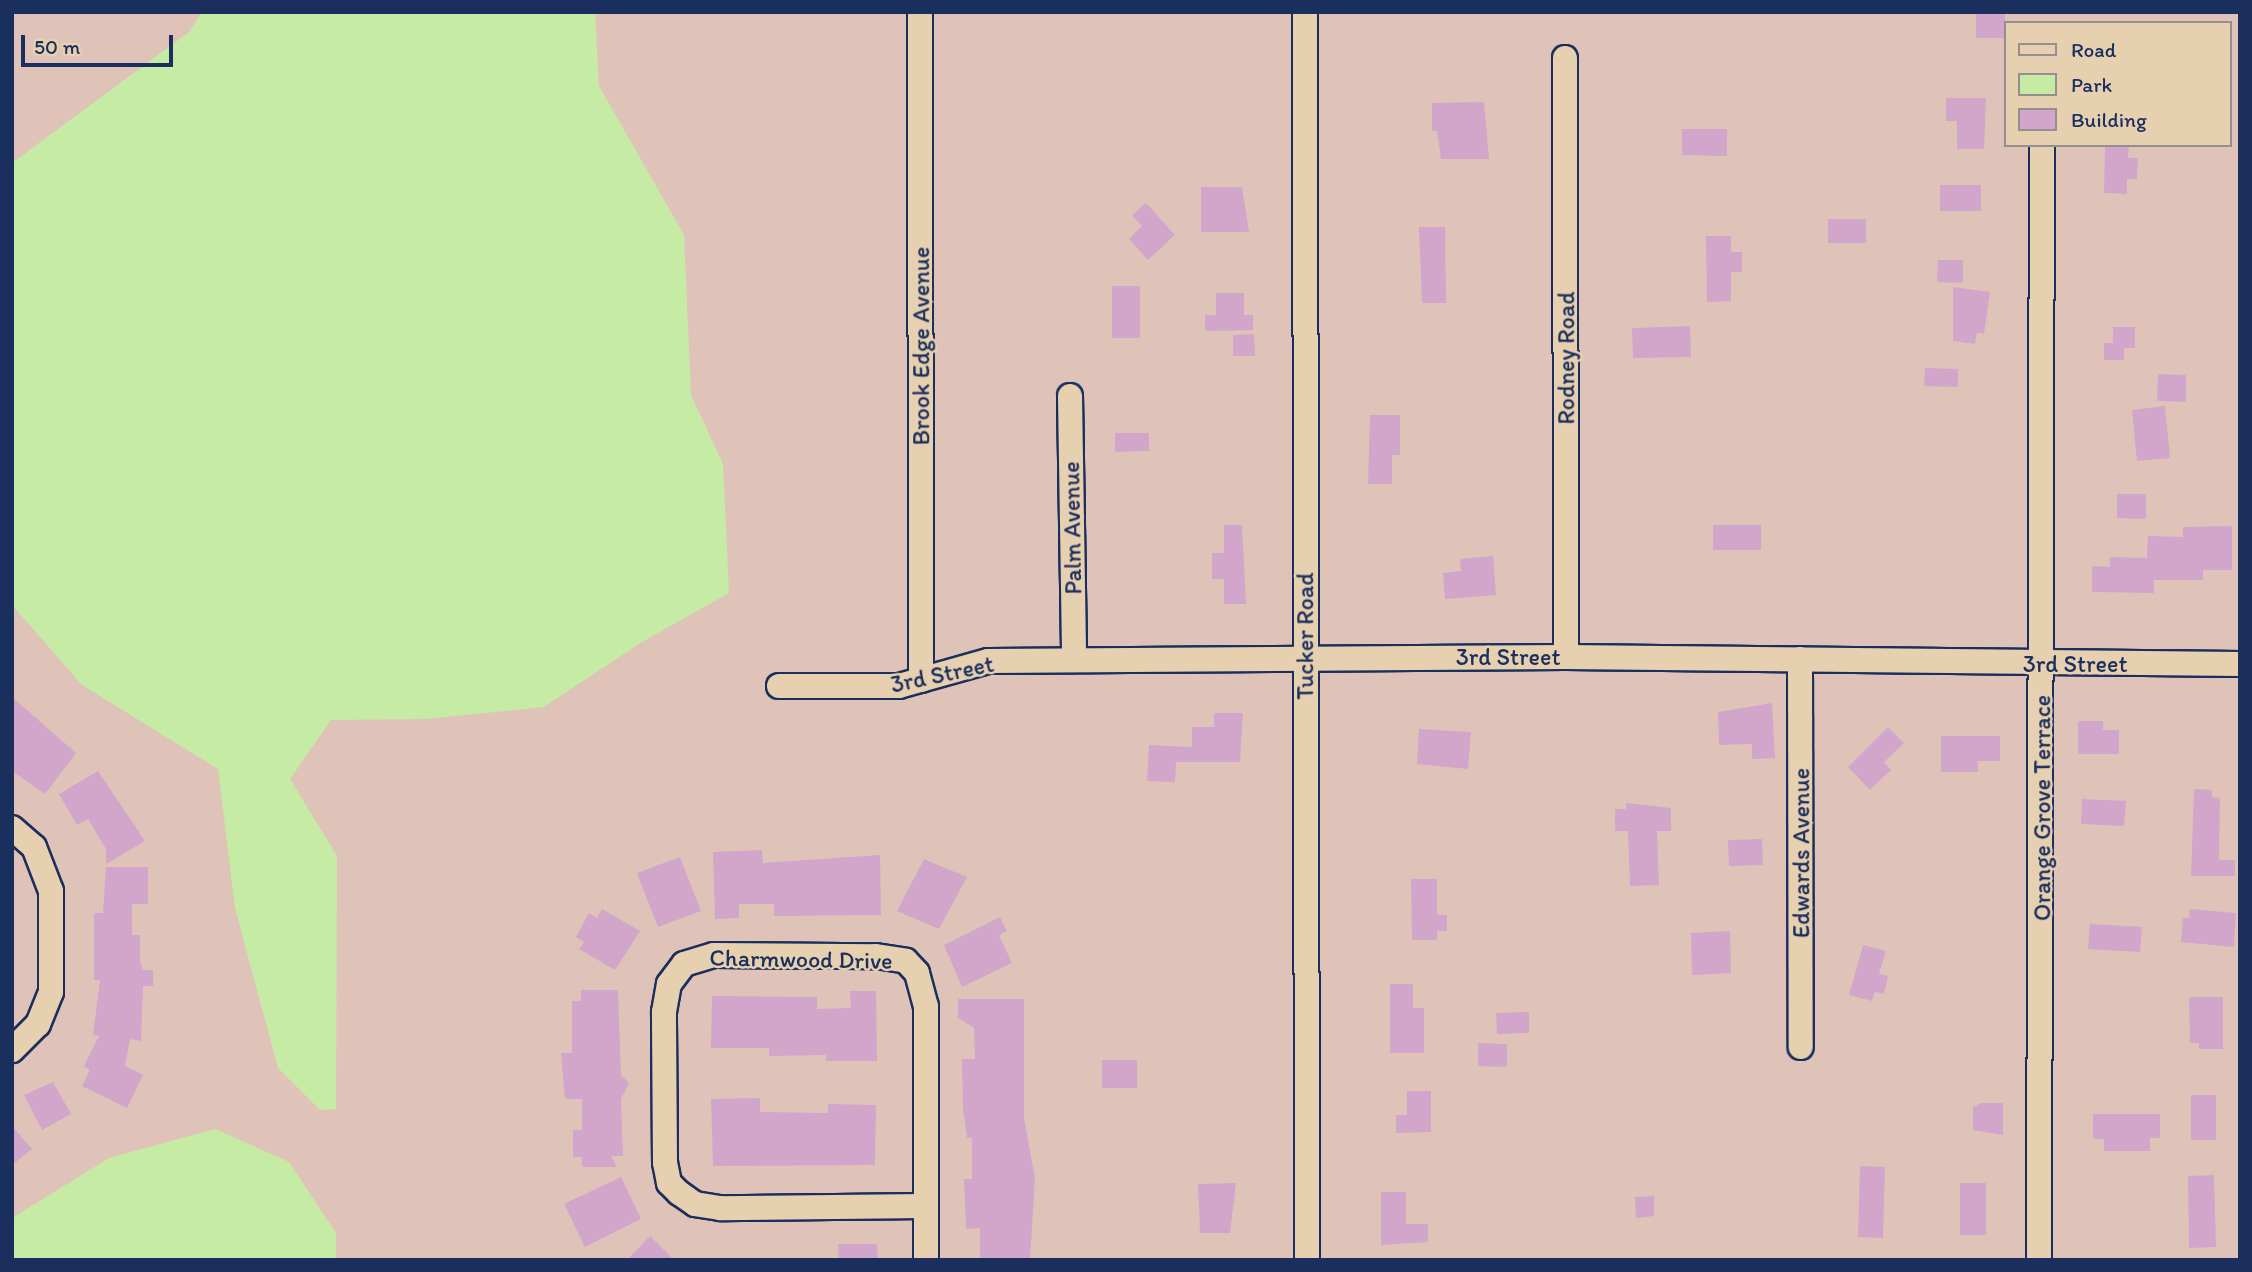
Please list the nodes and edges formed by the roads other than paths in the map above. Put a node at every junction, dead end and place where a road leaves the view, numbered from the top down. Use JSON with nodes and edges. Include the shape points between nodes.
{"nodes":[{"id":1,"x":920,"y":12,"type":"edge"},
{"id":2,"x":1305,"y":12,"type":"edge"},
{"id":3,"x":1565,"y":58,"type":"dead end"},
{"id":4,"x":2042,"y":147,"type":"edge"},
{"id":5,"x":1070,"y":396,"type":"dead end"},
{"id":6,"x":1566,"y":657,"type":"junction"},
{"id":7,"x":1305,"y":659,"type":"junction"},
{"id":8,"x":1800,"y":659,"type":"junction"},
{"id":9,"x":1074,"y":660,"type":"junction"},
{"id":10,"x":2043,"y":664,"type":"junction"},
{"id":11,"x":2240,"y":664,"type":"edge"},
{"id":12,"x":921,"y":680,"type":"junction"},
{"id":13,"x":779,"y":686,"type":"dead end"},
{"id":14,"x":12,"y":828,"type":"edge"},
{"id":15,"x":1801,"y":1047,"type":"dead end"},
{"id":16,"x":12,"y":1050,"type":"edge"},
{"id":17,"x":925,"y":1206,"type":"junction"},
{"id":18,"x":926,"y":1260,"type":"edge"},
{"id":19,"x":1307,"y":1260,"type":"edge"},
{"id":20,"x":2039,"y":1260,"type":"edge"}],
"edges":[{"from":1,"to":12,"type":"street","name":"Brook Edge Avenue"},
{"from":2,"to":7,"type":"street","name":"Tucker Road"},
{"from":3,"to":6,"type":"street","name":"Rodney Road"},
{"from":4,"to":10,"type":"street","name":"Orange Grove Terrace"},
{"from":5,"to":9,"type":"street","name":"Palm Avenue"},
{"from":6,"to":7,"type":"street","name":"3rd Street"},
{"from":6,"to":8,"type":"street","name":"3rd Street"},
{"from":7,"to":9,"type":"street","name":"3rd Street"},
{"from":7,"to":19,"type":"street","name":"Tucker Road"},
{"from":8,"to":10,"type":"street","name":"3rd Street"},
{"from":8,"to":15,"type":"street","name":"Edwards Avenue"},
{"from":9,"to":12,"type":"street","name":"3rd Street","via":[[988,661]]},
{"from":10,"to":11,"type":"street","name":"3rd Street"},
{"from":10,"to":20,"type":"street","name":"Orange Grove Terrace"},
{"from":12,"to":13,"type":"street","name":"3rd Street","via":[[875,687]]},
{"from":14,"to":16,"type":"street","via":[[34,847],[51,904],[51,992],[38,1024]]},
{"from":17,"to":17,"type":"street","name":"Charmwood Drive","via":[[926,1006],[917,973],[906,961],[714,955],[684,964],[669,984],[664,1012],[669,1183],[695,1204],[720,1208]]},
{"from":17,"to":18,"type":"street","name":"Charmwood Drive"}]}
